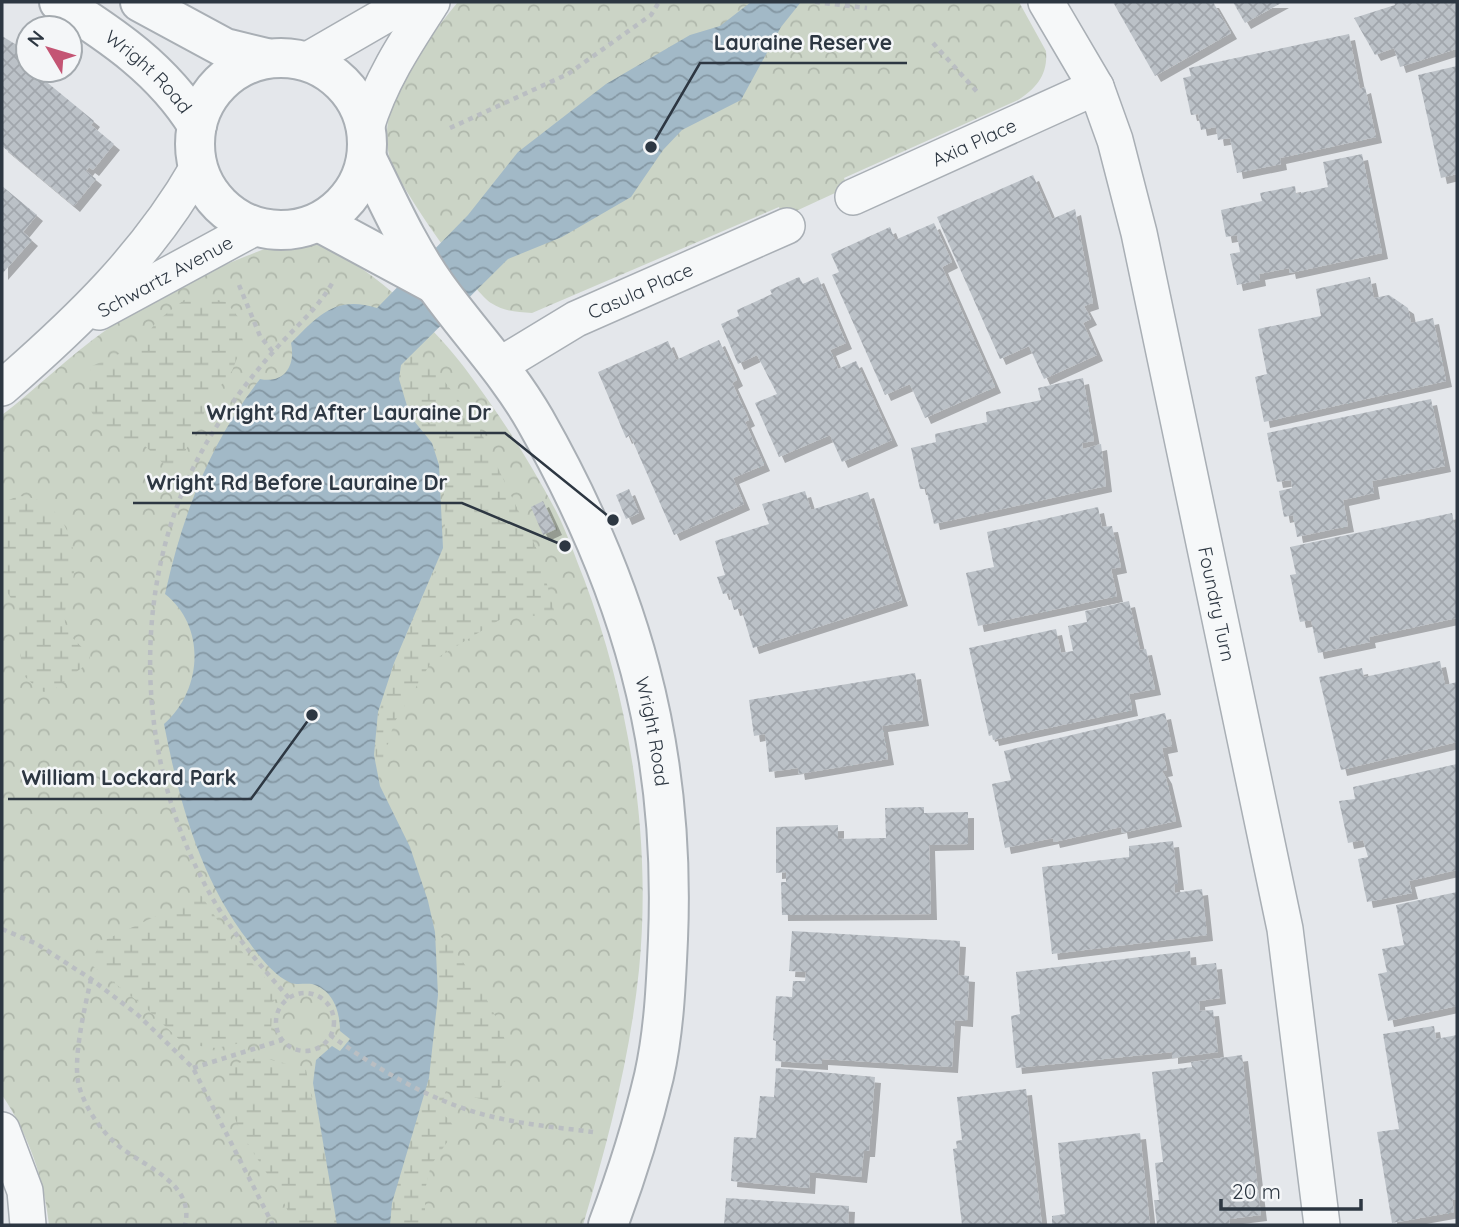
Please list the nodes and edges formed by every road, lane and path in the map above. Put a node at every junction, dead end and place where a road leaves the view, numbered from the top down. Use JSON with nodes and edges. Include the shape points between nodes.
{"nodes":[{"id":1,"x":59,"y":2,"type":"edge"},
{"id":2,"x":140,"y":2,"type":"edge"},
{"id":3,"x":408,"y":2,"type":"edge"},
{"id":4,"x":432,"y":2,"type":"edge"},
{"id":5,"x":659,"y":2,"type":"edge"},
{"id":6,"x":815,"y":2,"type":"edge"},
{"id":7,"x":1046,"y":2,"type":"edge"},
{"id":8,"x":827,"y":3,"type":"edge"},
{"id":9,"x":867,"y":8,"type":"dead end"},
{"id":10,"x":933,"y":43,"type":"dead end"},
{"id":11,"x":266,"y":58,"type":"junction"},
{"id":12,"x":306,"y":61,"type":"junction"},
{"id":13,"x":953,"y":62,"type":"dead end"},
{"id":14,"x":1096,"y":87,"type":"junction"},
{"id":15,"x":197,"y":125,"type":"junction"},
{"id":16,"x":450,"y":128,"type":"dead end"},
{"id":17,"x":367,"y":143,"type":"junction"},
{"id":18,"x":198,"y":167,"type":"junction"},
{"id":19,"x":853,"y":197,"type":"dead end"},
{"id":20,"x":319,"y":222,"type":"junction"},
{"id":21,"x":787,"y":226,"type":"dead end"},
{"id":22,"x":256,"y":227,"type":"junction"},
{"id":23,"x":420,"y":270,"type":"junction"},
{"id":24,"x":337,"y":274,"type":"dead end"},
{"id":25,"x":237,"y":281,"type":"dead end"},
{"id":26,"x":74,"y":325,"type":"junction"},
{"id":27,"x":274,"y":352,"type":"junction"},
{"id":28,"x":500,"y":365,"type":"junction"},
{"id":29,"x":2,"y":388,"type":"edge"},
{"id":30,"x":2,"y":929,"type":"edge"},
{"id":31,"x":91,"y":979,"type":"junction"},
{"id":32,"x":289,"y":998,"type":"junction"},
{"id":33,"x":330,"y":1035,"type":"junction"},
{"id":34,"x":282,"y":1040,"type":"junction"},
{"id":35,"x":193,"y":1068,"type":"junction"},
{"id":36,"x":2,"y":1130,"type":"edge"},
{"id":37,"x":594,"y":1133,"type":"dead end"},
{"id":38,"x":28,"y":1225,"type":"edge"},
{"id":39,"x":185,"y":1225,"type":"edge"},
{"id":40,"x":273,"y":1225,"type":"edge"},
{"id":41,"x":608,"y":1225,"type":"edge"},
{"id":42,"x":1322,"y":1225,"type":"edge"}],
"edges":[{"from":1,"to":15,"type":"street","name":"Wright Road","via":[[153,68]]},
{"from":2,"to":11,"type":"street","via":[[225,48]]},
{"from":3,"to":12,"type":"street"},
{"from":4,"to":17,"type":"street","via":[[375,99]]},
{"from":5,"to":16,"type":"path","via":[[651,15],[568,74]]},
{"from":6,"to":8,"type":"path"},
{"from":7,"to":14,"type":"street","name":"Foundry Turn"},
{"from":8,"to":9,"type":"path"},
{"from":10,"to":13,"type":"path"},
{"from":11,"to":12,"type":"street"},
{"from":11,"to":15,"type":"street","via":[[229,75],[214,89]]},
{"from":12,"to":17,"type":"street","via":[[328,70],[346,86],[359,106]]},
{"from":14,"to":19,"type":"street","name":"Axia Place"},
{"from":14,"to":42,"type":"street","name":"Foundry Turn","via":[[1139,233],[1280,902]]},
{"from":15,"to":18,"type":"street"},
{"from":17,"to":20,"type":"street","via":[[350,196]]},
{"from":17,"to":23,"type":"street","name":"Wright Road"},
{"from":18,"to":22,"type":"street","via":[[219,204]]},
{"from":18,"to":26,"type":"street","name":"Schwartz Avenue","via":[[154,235]]},
{"from":20,"to":22,"type":"street","via":[[299,229]]},
{"from":20,"to":23,"type":"street","name":"Wright Road"},
{"from":21,"to":28,"type":"street","name":"Casula Place","via":[[576,319]]},
{"from":22,"to":26,"type":"street","name":"Schwartz Avenue"},
{"from":23,"to":28,"type":"street","name":"Wright Road"},
{"from":24,"to":27,"type":"path","via":[[324,299]]},
{"from":25,"to":27,"type":"path","via":[[260,337]]},
{"from":26,"to":29,"type":"street","name":"Schwartz Avenue"},
{"from":27,"to":32,"type":"path","via":[[235,398],[192,469],[157,581],[150,656],[156,745],[174,814],[201,878],[245,948]]},
{"from":28,"to":41,"type":"street","name":"Wright Road","via":[[563,470],[616,589],[635,644],[660,762],[669,915],[665,1007],[654,1074]]},
{"from":30,"to":31,"type":"path","via":[[37,944]]},
{"from":31,"to":35,"type":"path","via":[[138,1015]]},
{"from":31,"to":39,"type":"path","via":[[78,1065],[83,1100],[113,1141],[176,1187],[184,1202]]},
{"from":32,"to":33,"type":"path","via":[[305,993],[320,997],[333,1017]]},
{"from":32,"to":34,"type":"path","via":[[278,1013],[277,1032]]},
{"from":33,"to":34,"type":"path","via":[[309,1051],[298,1051]]},
{"from":33,"to":37,"type":"path","via":[[407,1083],[450,1102],[496,1118]]},
{"from":34,"to":35,"type":"path"},
{"from":35,"to":40,"type":"path"},
{"from":36,"to":38,"type":"street","via":[[25,1191]]}]}
